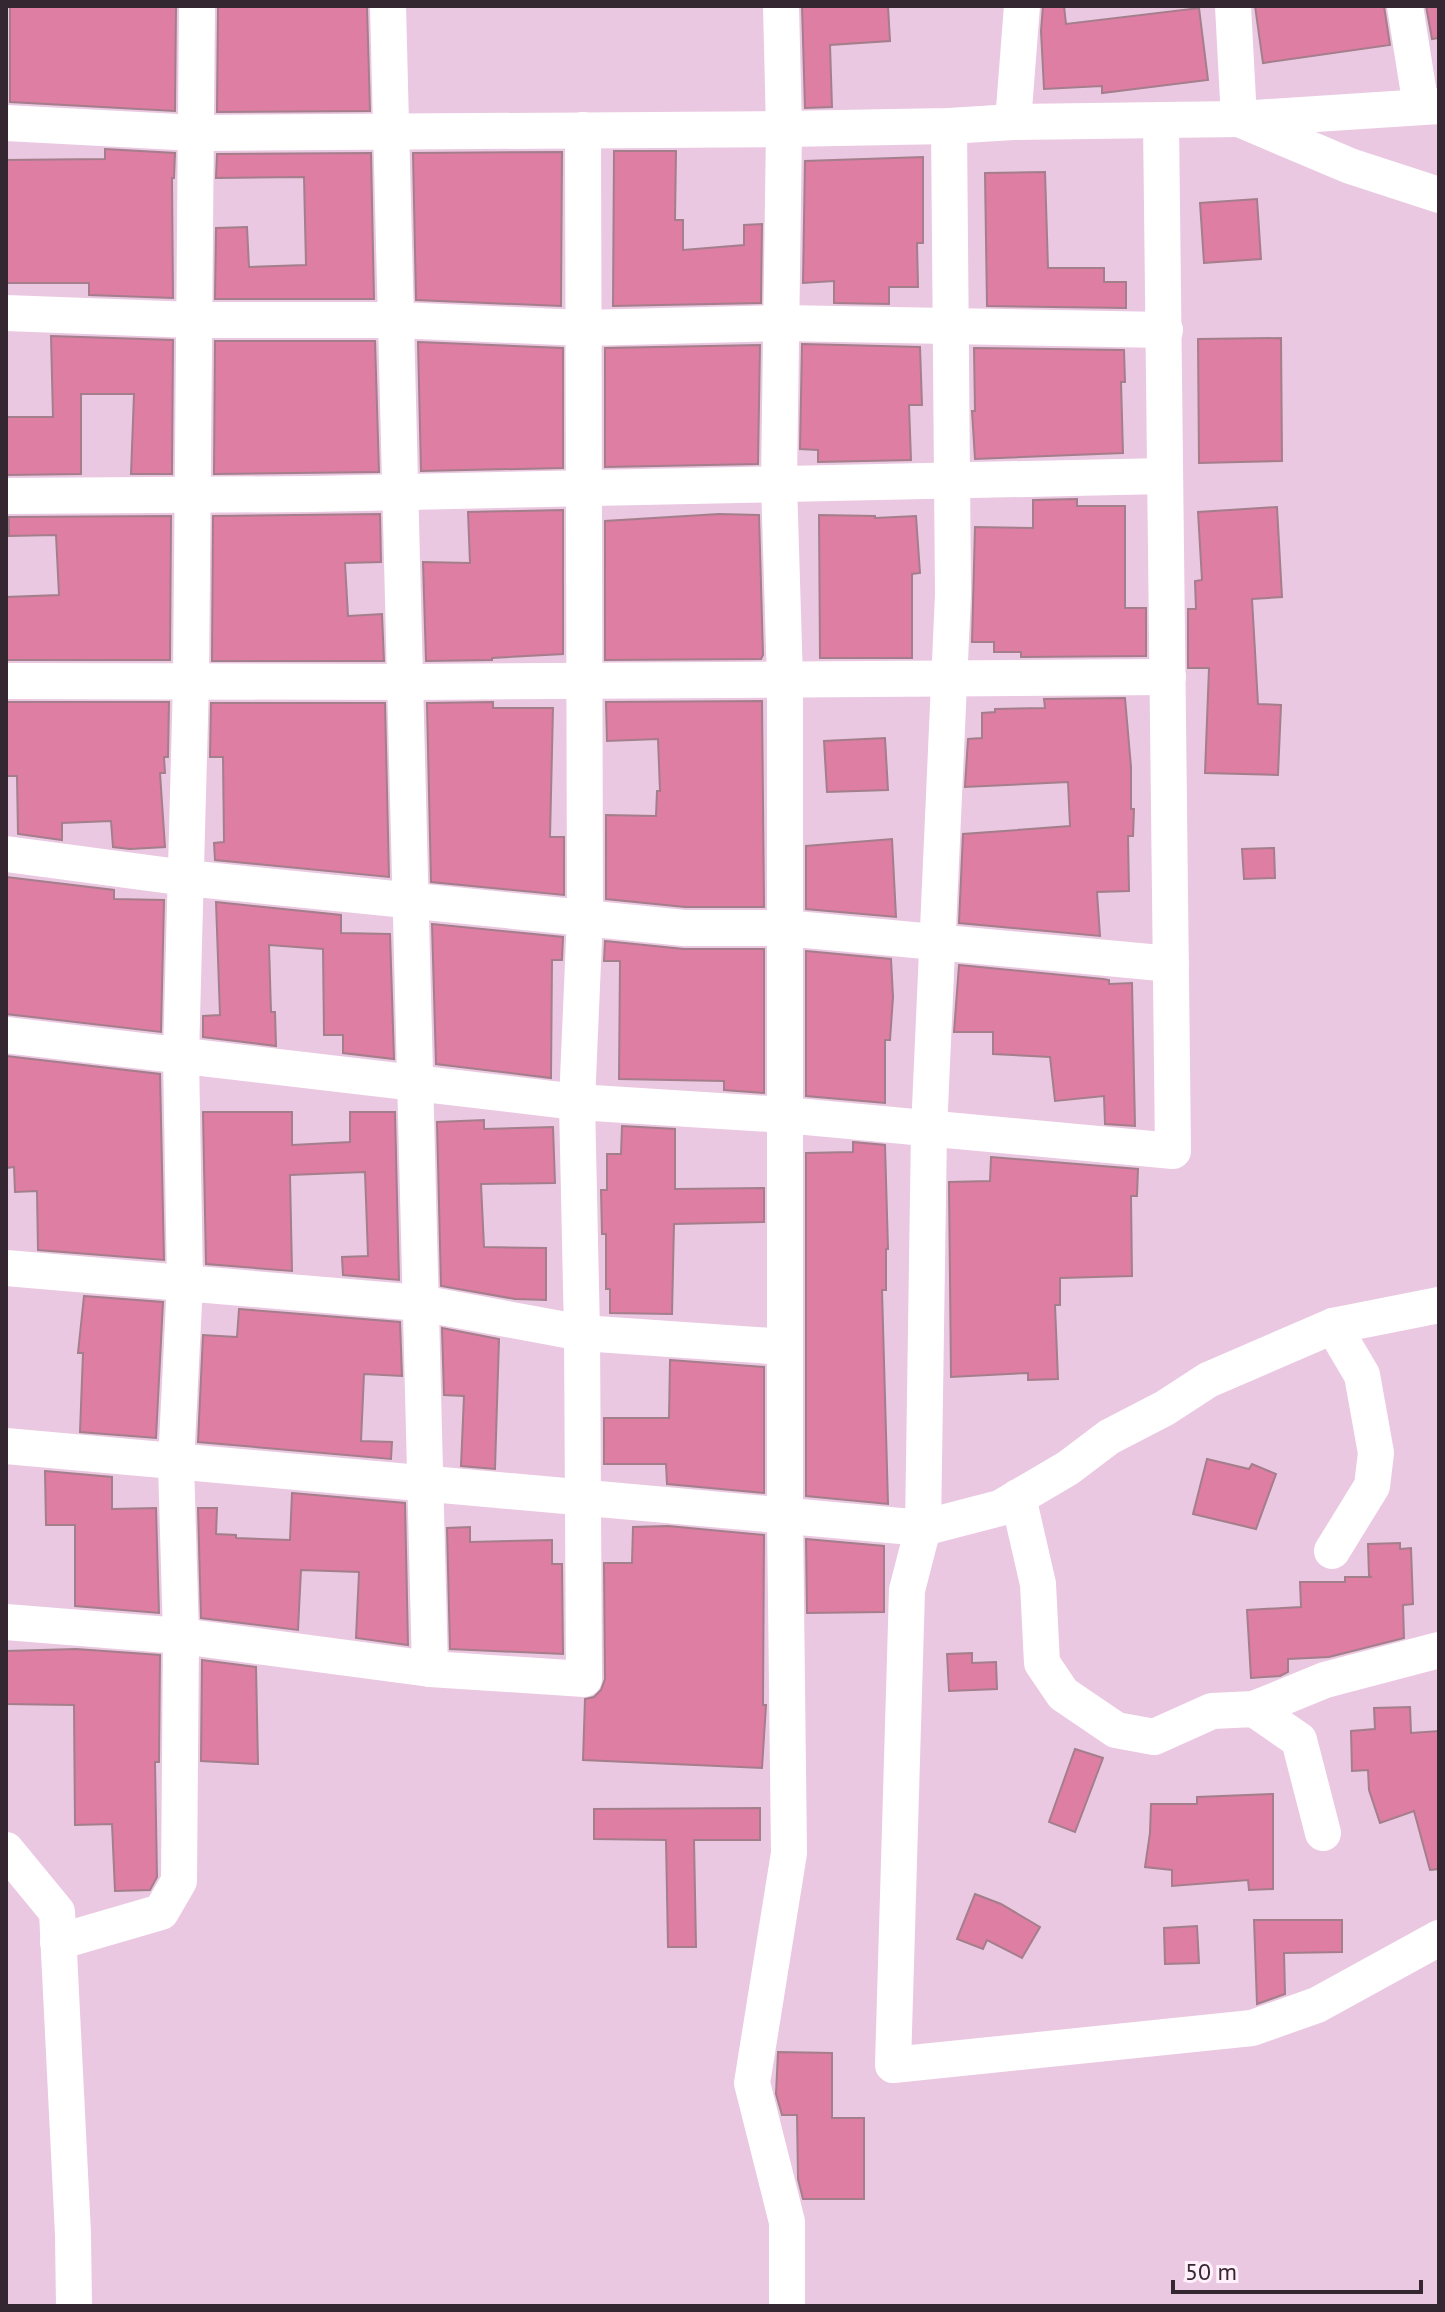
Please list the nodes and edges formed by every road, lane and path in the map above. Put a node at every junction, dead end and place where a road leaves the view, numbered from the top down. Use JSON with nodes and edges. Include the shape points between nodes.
{"nodes":[{"id":1,"x":197,"y":6,"type":"edge"},
{"id":2,"x":388,"y":6,"type":"edge"},
{"id":3,"x":781,"y":6,"type":"edge"},
{"id":4,"x":1022,"y":6,"type":"edge"},
{"id":5,"x":1233,"y":6,"type":"edge"},
{"id":6,"x":1405,"y":6,"type":"edge"},
{"id":7,"x":1430,"y":106,"type":"edge"},
{"id":8,"x":1239,"y":119,"type":"junction"},
{"id":9,"x":1161,"y":120,"type":"junction"},
{"id":10,"x":1013,"y":122,"type":"junction"},
{"id":11,"x":6,"y":123,"type":"edge"},
{"id":12,"x":949,"y":126,"type":"junction"},
{"id":13,"x":784,"y":129,"type":"junction"},
{"id":14,"x":583,"y":130,"type":"junction"},
{"id":15,"x":393,"y":131,"type":"junction"},
{"id":16,"x":196,"y":133,"type":"junction"},
{"id":17,"x":1439,"y":195,"type":"edge"},
{"id":18,"x":6,"y":313,"type":"edge"},
{"id":19,"x":194,"y":320,"type":"junction"},
{"id":20,"x":396,"y":320,"type":"junction"},
{"id":21,"x":782,"y":323,"type":"junction"},
{"id":22,"x":951,"y":327,"type":"junction"},
{"id":23,"x":583,"y":328,"type":"junction"},
{"id":24,"x":1165,"y":330,"type":"junction"},
{"id":25,"x":1165,"y":476,"type":"junction"},
{"id":26,"x":952,"y":481,"type":"junction"},
{"id":27,"x":779,"y":483,"type":"junction"},
{"id":28,"x":583,"y":489,"type":"junction"},
{"id":29,"x":401,"y":492,"type":"junction"},
{"id":30,"x":192,"y":495,"type":"junction"},
{"id":31,"x":6,"y":496,"type":"edge"},
{"id":32,"x":1168,"y":677,"type":"junction"},
{"id":33,"x":950,"y":678,"type":"junction"},
{"id":34,"x":584,"y":680,"type":"junction"},
{"id":35,"x":785,"y":680,"type":"junction"},
{"id":36,"x":6,"y":681,"type":"edge"},
{"id":37,"x":191,"y":681,"type":"junction"},
{"id":38,"x":406,"y":682,"type":"junction"},
{"id":39,"x":6,"y":854,"type":"edge"},
{"id":40,"x":186,"y":878,"type":"junction"},
{"id":41,"x":408,"y":901,"type":"junction"},
{"id":42,"x":585,"y":917,"type":"junction"},
{"id":43,"x":785,"y":928,"type":"junction"},
{"id":44,"x":937,"y":943,"type":"junction"},
{"id":45,"x":1171,"y":964,"type":"junction"},
{"id":46,"x":6,"y":1035,"type":"edge"},
{"id":47,"x":181,"y":1056,"type":"junction"},
{"id":48,"x":415,"y":1085,"type":"junction"},
{"id":49,"x":577,"y":1102,"type":"junction"},
{"id":50,"x":785,"y":1115,"type":"junction"},
{"id":51,"x":929,"y":1130,"type":"junction"},
{"id":52,"x":6,"y":1268,"type":"edge"},
{"id":53,"x":185,"y":1283,"type":"junction"},
{"id":54,"x":420,"y":1303,"type":"junction"},
{"id":55,"x":1439,"y":1305,"type":"edge"},
{"id":56,"x":1333,"y":1326,"type":"junction"},
{"id":57,"x":582,"y":1333,"type":"junction"},
{"id":58,"x":785,"y":1347,"type":"junction"},
{"id":59,"x":6,"y":1446,"type":"edge"},
{"id":60,"x":176,"y":1463,"type":"junction"},
{"id":61,"x":424,"y":1484,"type":"junction"},
{"id":62,"x":1018,"y":1497,"type":"junction"},
{"id":63,"x":582,"y":1499,"type":"junction"},
{"id":64,"x":785,"y":1518,"type":"junction"},
{"id":65,"x":923,"y":1528,"type":"junction"},
{"id":66,"x":1332,"y":1551,"type":"dead end"},
{"id":67,"x":6,"y":1622,"type":"edge"},
{"id":68,"x":181,"y":1636,"type":"junction"},
{"id":69,"x":1439,"y":1650,"type":"edge"},
{"id":70,"x":430,"y":1669,"type":"junction"},
{"id":71,"x":1254,"y":1709,"type":"junction"},
{"id":72,"x":1323,"y":1833,"type":"dead end"},
{"id":73,"x":6,"y":1850,"type":"edge"},
{"id":74,"x":1439,"y":1938,"type":"edge"},
{"id":75,"x":58,"y":1942,"type":"junction"},
{"id":76,"x":74,"y":2306,"type":"edge"},
{"id":77,"x":787,"y":2306,"type":"edge"}],
"edges":[{"from":1,"to":16,"type":"street"},
{"from":2,"to":15,"type":"street"},
{"from":3,"to":13,"type":"street"},
{"from":4,"to":10,"type":"street"},
{"from":5,"to":8,"type":"street"},
{"from":6,"to":7,"type":"street"},
{"from":7,"to":8,"type":"street"},
{"from":8,"to":9,"type":"street"},
{"from":8,"to":17,"type":"street","via":[[1350,166]]},
{"from":9,"to":10,"type":"street"},
{"from":9,"to":24,"type":"street"},
{"from":10,"to":12,"type":"street"},
{"from":11,"to":16,"type":"street"},
{"from":12,"to":13,"type":"street"},
{"from":12,"to":22,"type":"street"},
{"from":13,"to":14,"type":"street"},
{"from":13,"to":21,"type":"street"},
{"from":14,"to":15,"type":"street"},
{"from":14,"to":23,"type":"street"},
{"from":15,"to":16,"type":"street"},
{"from":15,"to":20,"type":"street"},
{"from":16,"to":19,"type":"street"},
{"from":18,"to":19,"type":"street"},
{"from":19,"to":20,"type":"street"},
{"from":19,"to":30,"type":"street"},
{"from":20,"to":23,"type":"street"},
{"from":20,"to":29,"type":"street"},
{"from":21,"to":22,"type":"street"},
{"from":21,"to":23,"type":"street"},
{"from":21,"to":27,"type":"street"},
{"from":22,"to":24,"type":"street"},
{"from":22,"to":26,"type":"street"},
{"from":23,"to":28,"type":"street"},
{"from":24,"to":25,"type":"street"},
{"from":25,"to":26,"type":"street"},
{"from":25,"to":32,"type":"street"},
{"from":26,"to":27,"type":"street"},
{"from":26,"to":33,"type":"street"},
{"from":27,"to":28,"type":"street"},
{"from":27,"to":35,"type":"street"},
{"from":28,"to":29,"type":"street"},
{"from":28,"to":34,"type":"street"},
{"from":29,"to":30,"type":"street"},
{"from":29,"to":38,"type":"street"},
{"from":30,"to":31,"type":"street"},
{"from":30,"to":37,"type":"street"},
{"from":32,"to":33,"type":"street"},
{"from":32,"to":45,"type":"street"},
{"from":33,"to":35,"type":"street"},
{"from":33,"to":44,"type":"street"},
{"from":34,"to":35,"type":"street"},
{"from":34,"to":38,"type":"street"},
{"from":34,"to":42,"type":"street"},
{"from":35,"to":43,"type":"street"},
{"from":36,"to":37,"type":"street"},
{"from":37,"to":38,"type":"street"},
{"from":37,"to":40,"type":"street"},
{"from":38,"to":41,"type":"street"},
{"from":39,"to":40,"type":"street"},
{"from":40,"to":41,"type":"street"},
{"from":40,"to":47,"type":"street"},
{"from":41,"to":42,"type":"street"},
{"from":41,"to":48,"type":"street"},
{"from":42,"to":43,"type":"street","via":[[684,928]]},
{"from":42,"to":49,"type":"street"},
{"from":43,"to":44,"type":"street"},
{"from":43,"to":50,"type":"street"},
{"from":44,"to":45,"type":"street"},
{"from":44,"to":51,"type":"street"},
{"from":45,"to":51,"type":"street","via":[[1173,1151]]},
{"from":46,"to":47,"type":"street"},
{"from":47,"to":48,"type":"street"},
{"from":47,"to":53,"type":"street"},
{"from":48,"to":49,"type":"street"},
{"from":48,"to":54,"type":"street"},
{"from":49,"to":50,"type":"street"},
{"from":49,"to":57,"type":"street"},
{"from":50,"to":51,"type":"street"},
{"from":50,"to":58,"type":"street"},
{"from":51,"to":65,"type":"street"},
{"from":52,"to":53,"type":"street"},
{"from":53,"to":54,"type":"street"},
{"from":53,"to":60,"type":"street"},
{"from":54,"to":57,"type":"street"},
{"from":54,"to":61,"type":"street"},
{"from":55,"to":56,"type":"street"},
{"from":56,"to":62,"type":"street","via":[[1208,1380]]},
{"from":56,"to":66,"type":"street","via":[[1362,1375],[1376,1453],[1372,1486]]},
{"from":57,"to":58,"type":"street"},
{"from":57,"to":63,"type":"street"},
{"from":58,"to":64,"type":"street"},
{"from":59,"to":60,"type":"street"},
{"from":60,"to":61,"type":"street"},
{"from":60,"to":68,"type":"street"},
{"from":61,"to":63,"type":"street"},
{"from":61,"to":70,"type":"street"},
{"from":62,"to":65,"type":"street","via":[[1000,1508]]},
{"from":62,"to":71,"type":"street","via":[[1038,1584],[1042,1663],[1063,1694],[1116,1730],[1154,1737],[1212,1711]]},
{"from":63,"to":64,"type":"street"},
{"from":63,"to":70,"type":"street","via":[[584,1679]]},
{"from":64,"to":65,"type":"street"},
{"from":64,"to":77,"type":"street","via":[[789,1853],[752,2083],[787,2222]]},
{"from":65,"to":74,"type":"street","via":[[907,1590],[893,2065],[1252,2028],[1317,2005]]},
{"from":67,"to":68,"type":"street"},
{"from":68,"to":70,"type":"street"},
{"from":68,"to":75,"type":"street","via":[[179,1881],[161,1912]]},
{"from":69,"to":71,"type":"street","via":[[1325,1680]]},
{"from":71,"to":72,"type":"street","via":[[1299,1740]]},
{"from":73,"to":75,"type":"street","via":[[57,1912]]},
{"from":75,"to":76,"type":"street"}]}
